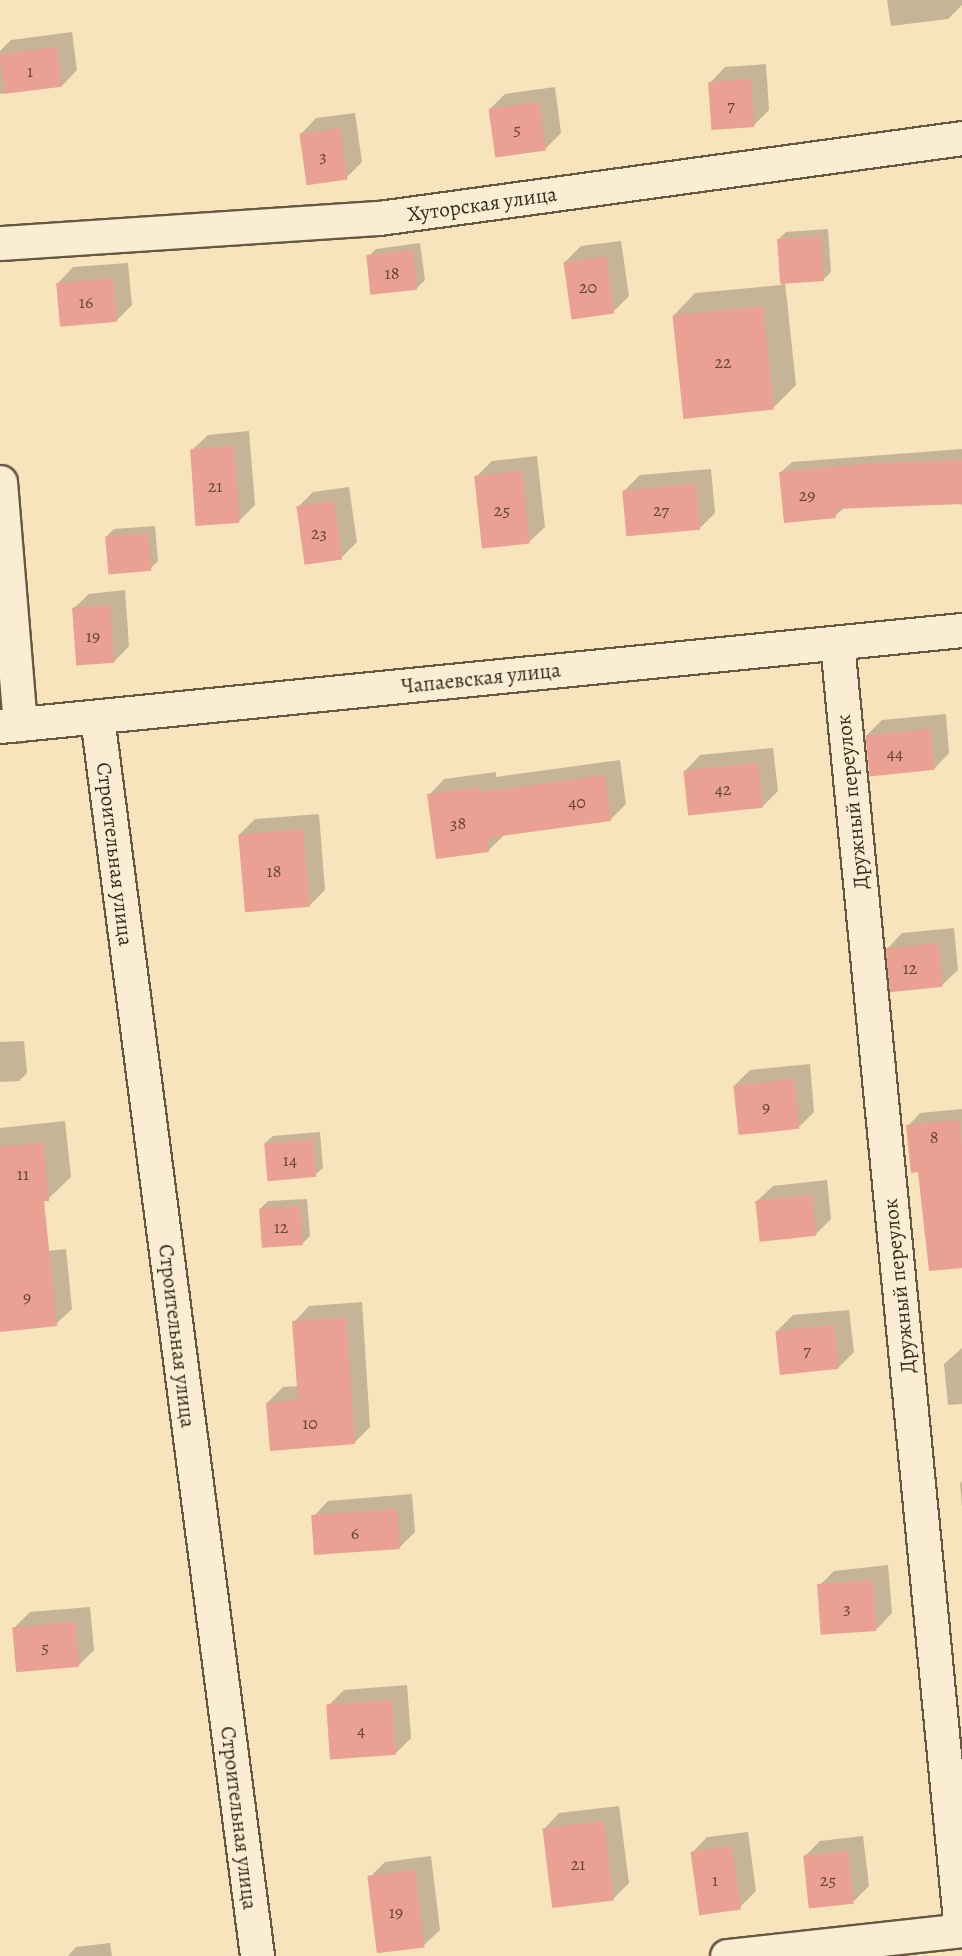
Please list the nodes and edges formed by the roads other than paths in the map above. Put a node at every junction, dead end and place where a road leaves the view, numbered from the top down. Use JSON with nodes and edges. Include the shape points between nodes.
{"nodes":[{"id":1,"x":962,"y":138,"type":"edge"},
{"id":2,"x":0,"y":243,"type":"edge"},
{"id":3,"x":0,"y":482,"type":"edge"},
{"id":4,"x":962,"y":630,"type":"edge"},
{"id":5,"x":837,"y":643,"type":"junction"},
{"id":6,"x":97,"y":717,"type":"junction"},
{"id":7,"x":10,"y":725,"type":"edge"},
{"id":8,"x":961,"y":1930,"type":"edge"},
{"id":9,"x":257,"y":1956,"type":"edge"},
{"id":10,"x":727,"y":1956,"type":"edge"}],
"edges":[{"from":1,"to":2,"type":"street","name":"Хуторская улица","via":[[379,218]]},
{"from":3,"to":7,"type":"street"},
{"from":4,"to":5,"type":"street","name":"Чапаевская улица"},
{"from":5,"to":6,"type":"street","name":"Чапаевская улица"},
{"from":5,"to":8,"type":"street","name":"Дружный переулок"},
{"from":6,"to":7,"type":"street","name":"Чапаевская улица"},
{"from":6,"to":9,"type":"street","name":"Строительная улица"},
{"from":8,"to":10,"type":"street"}]}
